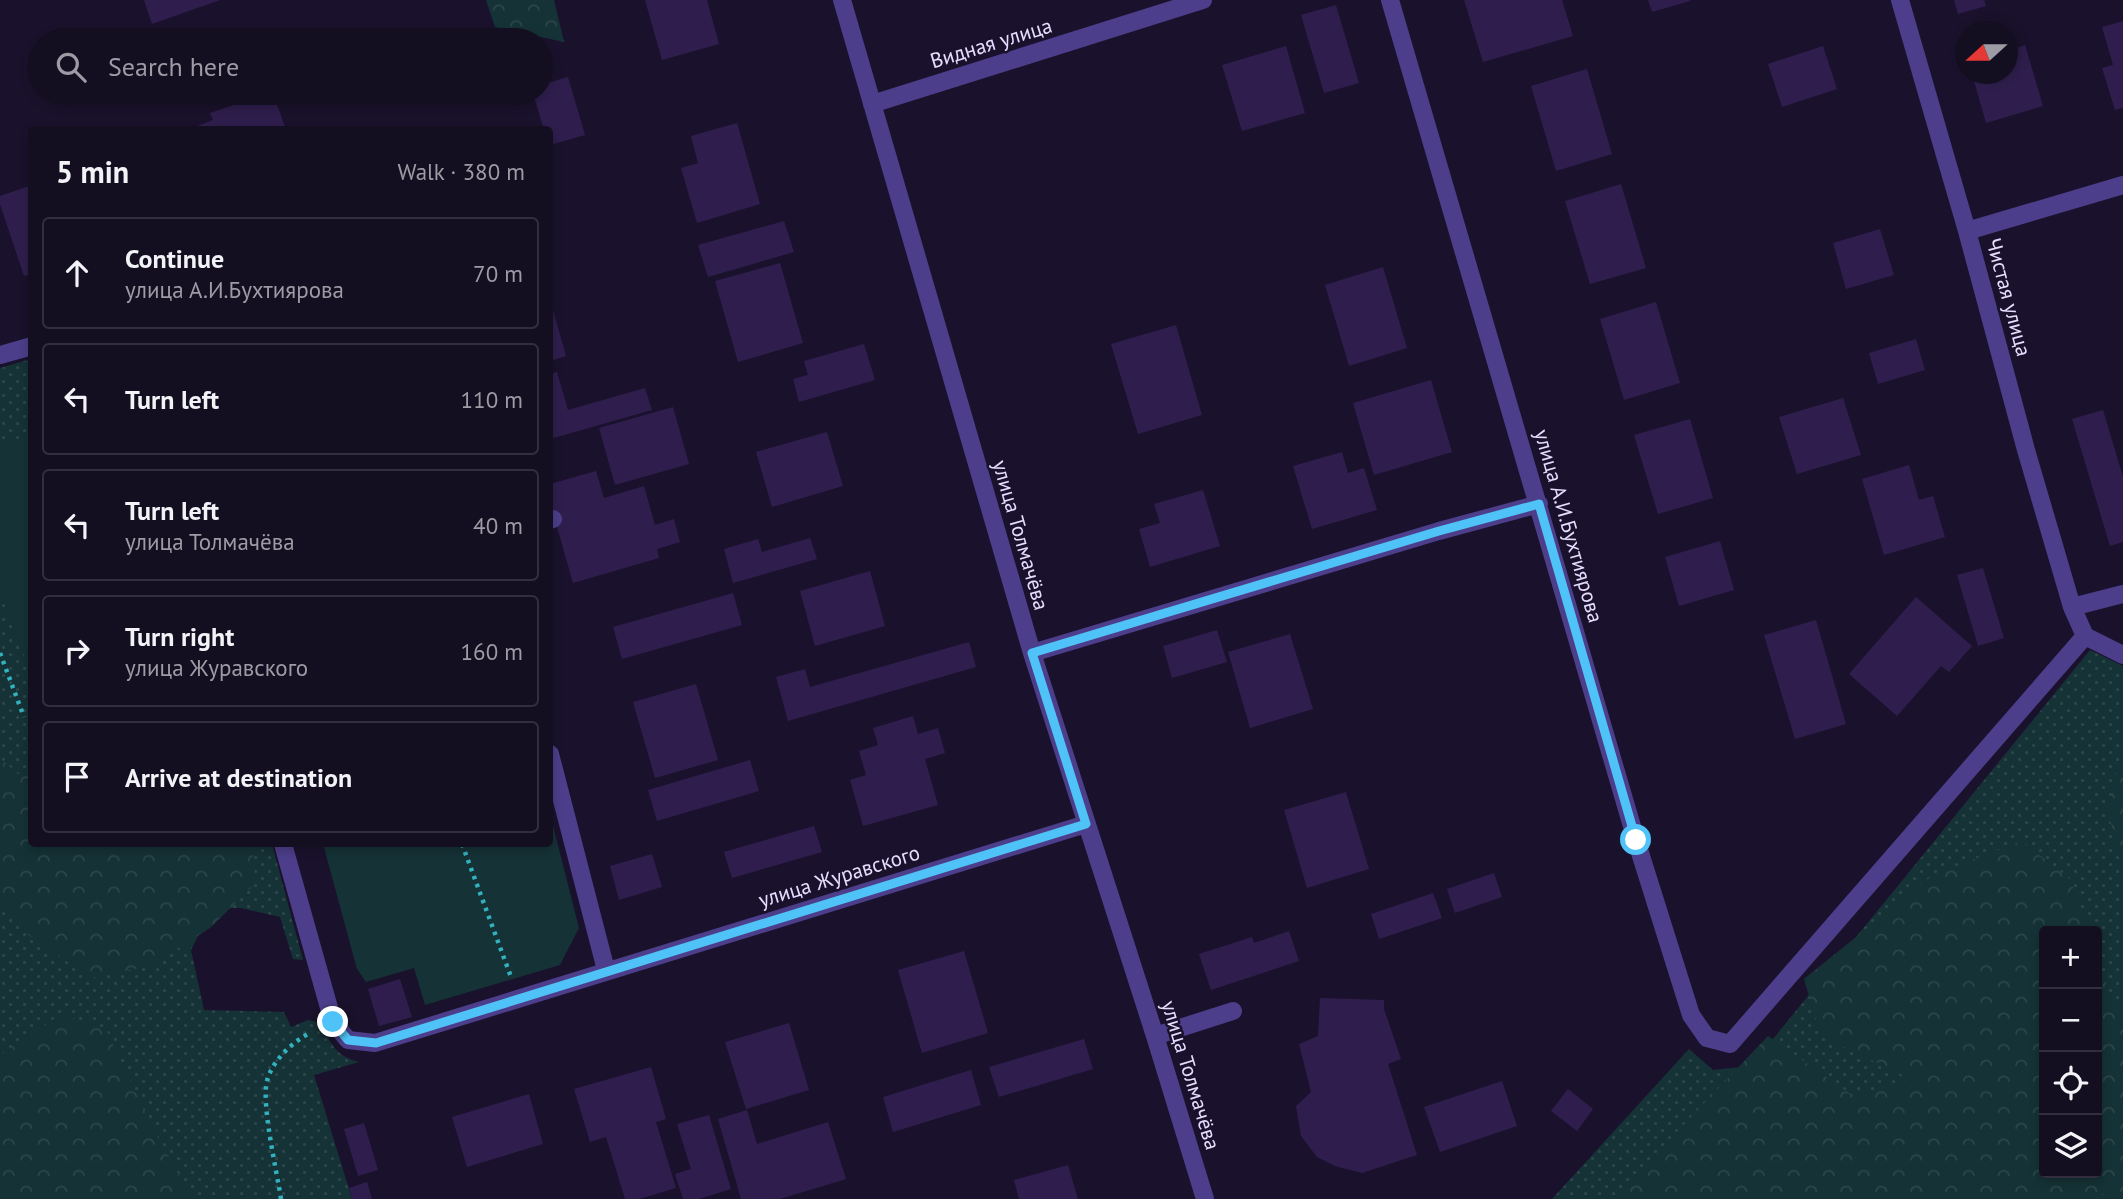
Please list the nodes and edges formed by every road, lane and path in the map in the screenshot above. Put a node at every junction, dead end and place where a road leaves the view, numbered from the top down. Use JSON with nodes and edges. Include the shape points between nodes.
{"nodes":[{"id":1,"x":842,"y":0,"type":"edge"},
{"id":2,"x":1203,"y":0,"type":"edge"},
{"id":3,"x":1390,"y":0,"type":"edge"},
{"id":4,"x":1900,"y":0,"type":"edge"},
{"id":5,"x":872,"y":104,"type":"junction"},
{"id":6,"x":2123,"y":185,"type":"edge"},
{"id":7,"x":1967,"y":231,"type":"junction"},
{"id":8,"x":28,"y":347,"type":"edge"},
{"id":9,"x":0,"y":355,"type":"edge"},
{"id":10,"x":1539,"y":504,"type":"junction"},
{"id":11,"x":2123,"y":594,"type":"edge"},
{"id":12,"x":2072,"y":607,"type":"junction"},
{"id":13,"x":2085,"y":636,"type":"junction"},
{"id":14,"x":0,"y":653,"type":"edge"},
{"id":15,"x":1032,"y":653,"type":"junction"},
{"id":16,"x":2123,"y":655,"type":"edge"},
{"id":17,"x":24,"y":717,"type":"dead end"},
{"id":18,"x":553,"y":766,"type":"edge"},
{"id":19,"x":1086,"y":824,"type":"junction"},
{"id":20,"x":284,"y":847,"type":"edge"},
{"id":21,"x":463,"y":847,"type":"edge"},
{"id":22,"x":606,"y":970,"type":"junction"},
{"id":23,"x":519,"y":998,"type":"junction"},
{"id":24,"x":1233,"y":1012,"type":"dead end"},
{"id":25,"x":333,"y":1022,"type":"junction"},
{"id":26,"x":1156,"y":1036,"type":"junction"},
{"id":27,"x":281,"y":1199,"type":"edge"},
{"id":28,"x":1205,"y":1199,"type":"edge"}],
"edges":[{"from":1,"to":5,"type":"street","name":"улица Толмачёва"},
{"from":2,"to":5,"type":"street","name":"Видная улица"},
{"from":3,"to":10,"type":"street","name":"улица А.И.Бухтиярова"},
{"from":4,"to":7,"type":"street","name":"Чистая улица"},
{"from":5,"to":15,"type":"street","name":"улица Толмачёва"},
{"from":6,"to":7,"type":"street"},
{"from":7,"to":12,"type":"street","name":"Чистая улица"},
{"from":8,"to":9,"type":"street"},
{"from":10,"to":13,"type":"street","name":"улица А.И.Бухтиярова","via":[[1691,1015],[1707,1038],[1730,1044]]},
{"from":10,"to":15,"type":"street"},
{"from":11,"to":12,"type":"street"},
{"from":12,"to":13,"type":"street","name":"Чистая улица"},
{"from":13,"to":16,"type":"street"},
{"from":14,"to":17,"type":"path"},
{"from":15,"to":19,"type":"street","name":"улица Толмачёва"},
{"from":18,"to":22,"type":"street"},
{"from":19,"to":22,"type":"street","name":"улица Журавского"},
{"from":19,"to":26,"type":"street","name":"улица Толмачёва"},
{"from":20,"to":25,"type":"street"},
{"from":21,"to":23,"type":"path"},
{"from":22,"to":23,"type":"street","name":"улица Журавского"},
{"from":23,"to":25,"type":"street","name":"улица Журавского","via":[[376,1043],[348,1040]]},
{"from":24,"to":26,"type":"street"},
{"from":25,"to":27,"type":"path","via":[[305,1035],[280,1056],[267,1080]]},
{"from":26,"to":28,"type":"street","name":"улица Толмачёва"}]}
